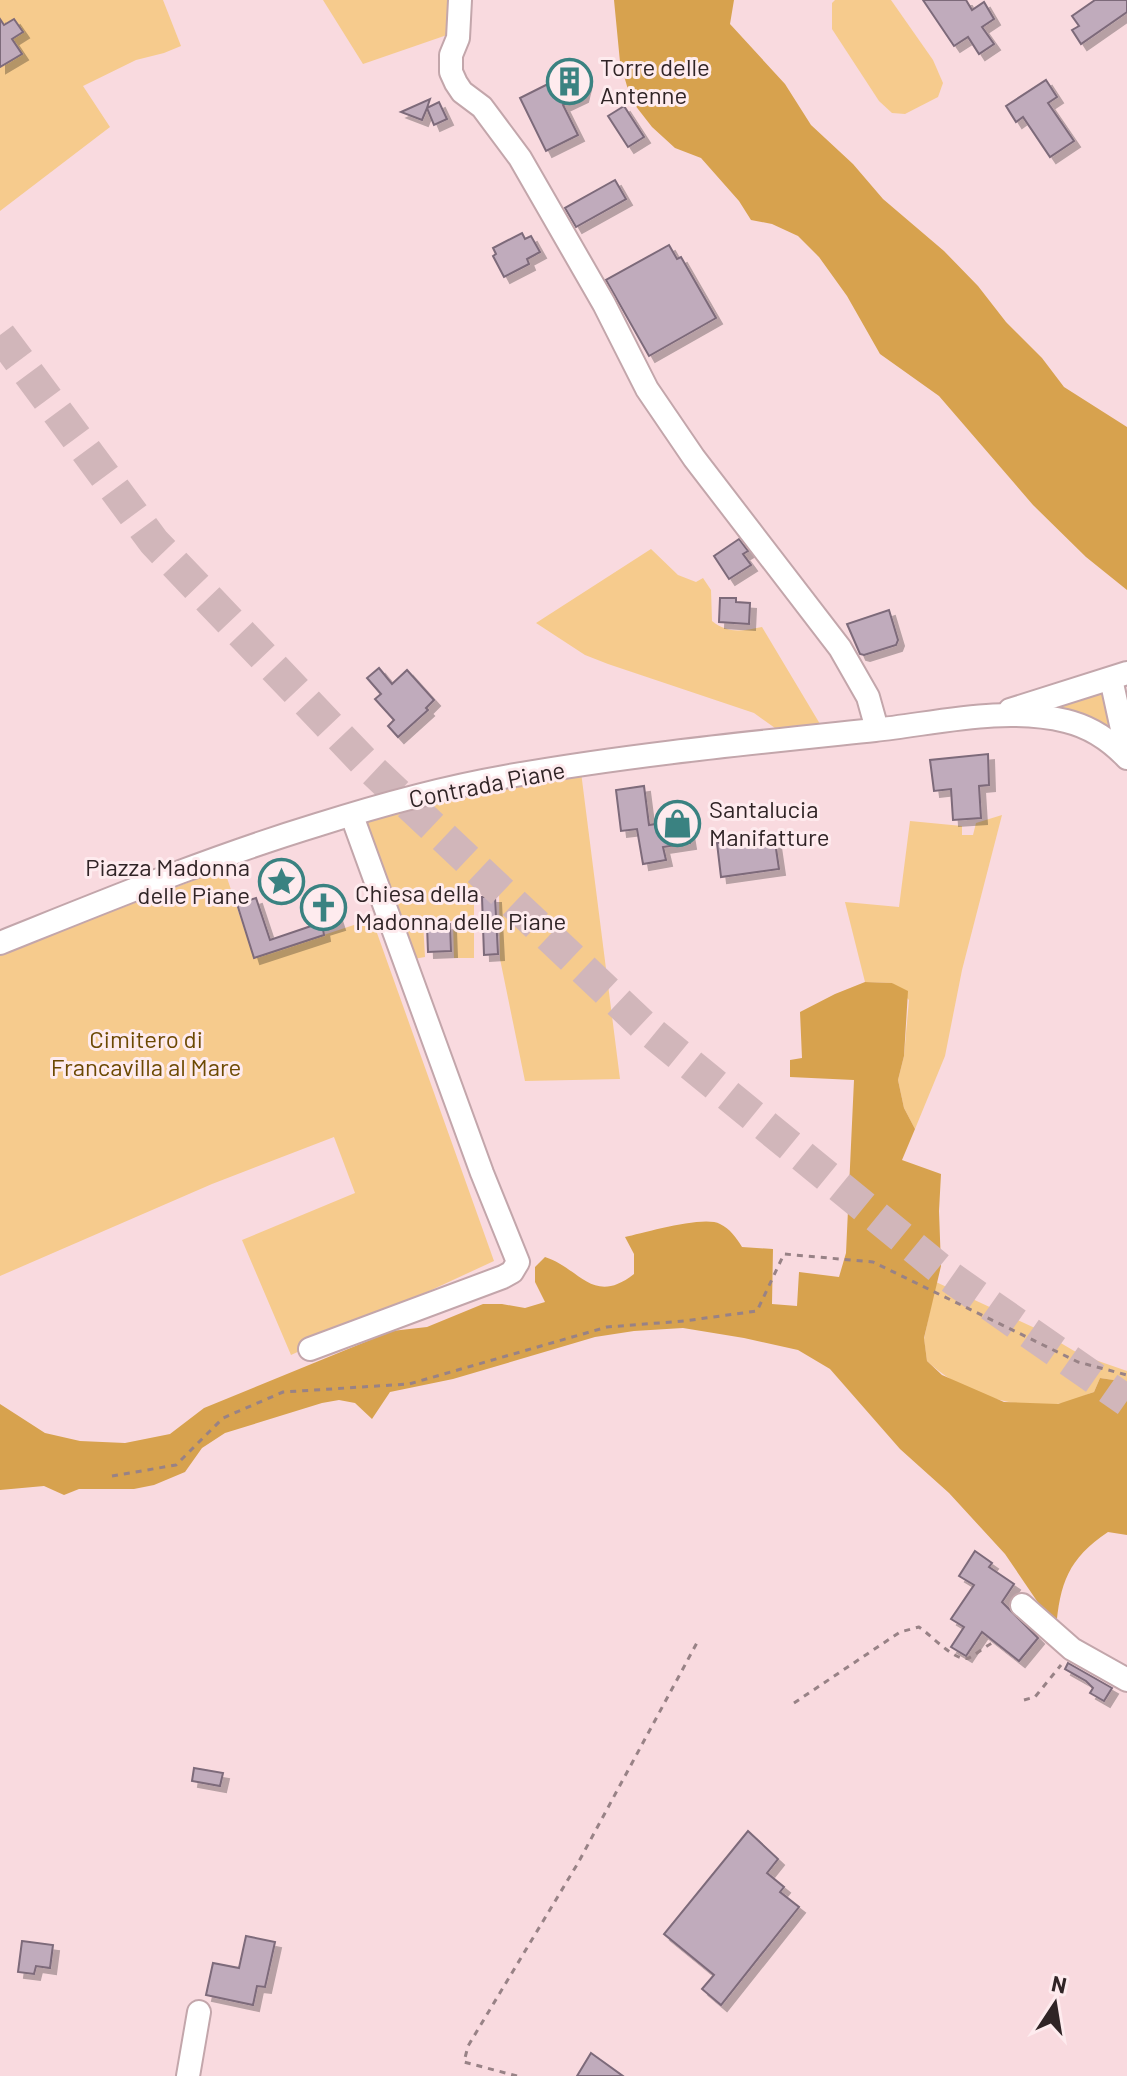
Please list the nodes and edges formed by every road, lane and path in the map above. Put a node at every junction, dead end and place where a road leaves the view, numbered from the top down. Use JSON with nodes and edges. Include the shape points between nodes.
{"nodes":[{"id":1,"x":460,"y":0,"type":"edge"},
{"id":2,"x":1119,"y":676,"type":"edge"},
{"id":3,"x":996,"y":715,"type":"junction"},
{"id":4,"x":877,"y":729,"type":"junction"},
{"id":5,"x":1127,"y":752,"type":"edge"},
{"id":6,"x":1127,"y":758,"type":"edge"},
{"id":7,"x":352,"y":816,"type":"junction"},
{"id":8,"x":0,"y":943,"type":"edge"},
{"id":9,"x":310,"y":1349,"type":"dead end"},
{"id":10,"x":1127,"y":1375,"type":"edge"},
{"id":11,"x":112,"y":1476,"type":"dead end"},
{"id":12,"x":1022,"y":1605,"type":"dead end"},
{"id":13,"x":699,"y":1639,"type":"dead end"},
{"id":14,"x":992,"y":1643,"type":"dead end"},
{"id":15,"x":1072,"y":1649,"type":"junction"},
{"id":16,"x":1127,"y":1680,"type":"edge"},
{"id":17,"x":1024,"y":1700,"type":"dead end"},
{"id":18,"x":794,"y":1703,"type":"dead end"},
{"id":19,"x":199,"y":2012,"type":"dead end"},
{"id":20,"x":188,"y":2076,"type":"edge"},
{"id":21,"x":517,"y":2076,"type":"edge"}],
"edges":[{"from":1,"to":4,"type":"street","via":[[458,38],[451,55],[456,83],[482,107],[520,158],[647,389],[840,648],[868,697]]},
{"from":2,"to":3,"type":"street"},
{"from":2,"to":5,"type":"street"},
{"from":3,"to":4,"type":"street","name":"Contrada Piane"},
{"from":3,"to":6,"type":"street","via":[[1081,725]]},
{"from":4,"to":7,"type":"street","name":"Contrada Piane","via":[[504,777]]},
{"from":7,"to":8,"type":"street","name":"Contrada Piane","via":[[216,860]]},
{"from":7,"to":9,"type":"street","via":[[518,1262],[503,1277]]},
{"from":10,"to":11,"type":"path","via":[[1078,1362],[873,1262],[784,1254],[757,1311],[607,1327],[409,1384],[283,1392],[223,1418],[176,1465]]},
{"from":12,"to":15,"type":"street"},
{"from":13,"to":21,"type":"path","via":[[578,1863],[468,2046],[464,2062]]},
{"from":14,"to":18,"type":"path","via":[[962,1658],[919,1627],[900,1632]]},
{"from":15,"to":16,"type":"street"},
{"from":15,"to":17,"type":"path","via":[[1042,1691]]},
{"from":19,"to":20,"type":"street"}]}
